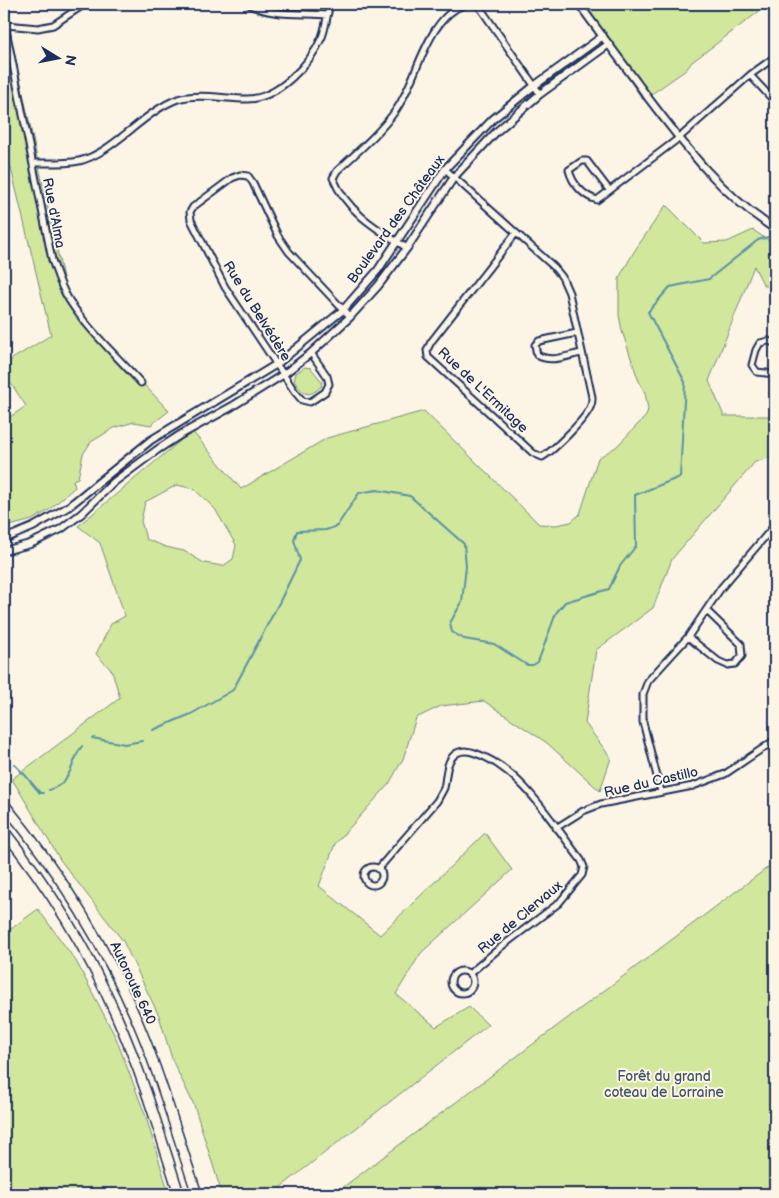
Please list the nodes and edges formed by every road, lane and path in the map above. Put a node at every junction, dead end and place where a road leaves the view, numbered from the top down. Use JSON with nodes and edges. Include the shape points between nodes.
{"nodes":[{"id":1,"x":85,"y":4,"type":"edge"},
{"id":2,"x":249,"y":4,"type":"edge"},
{"id":3,"x":330,"y":4,"type":"edge"},
{"id":4,"x":466,"y":4,"type":"edge"},
{"id":5,"x":474,"y":4,"type":"edge"},
{"id":6,"x":579,"y":4,"type":"edge"},
{"id":7,"x":327,"y":15,"type":"junction"},
{"id":8,"x":5,"y":23,"type":"edge"},
{"id":9,"x":603,"y":36,"type":"junction"},
{"id":10,"x":609,"y":44,"type":"junction"},
{"id":11,"x":775,"y":57,"type":"edge"},
{"id":12,"x":750,"y":75,"type":"junction"},
{"id":13,"x":534,"y":86,"type":"junction"},
{"id":14,"x":540,"y":94,"type":"junction"},
{"id":15,"x":775,"y":102,"type":"edge"},
{"id":16,"x":679,"y":138,"type":"junction"},
{"id":17,"x":33,"y":163,"type":"junction"},
{"id":18,"x":445,"y":169,"type":"junction"},
{"id":19,"x":454,"y":177,"type":"junction"},
{"id":20,"x":609,"y":190,"type":"junction"},
{"id":21,"x":775,"y":229,"type":"edge"},
{"id":22,"x":516,"y":234,"type":"junction"},
{"id":23,"x":397,"y":242,"type":"junction"},
{"id":24,"x":406,"y":248,"type":"junction"},
{"id":25,"x":343,"y":310,"type":"junction"},
{"id":26,"x":350,"y":317,"type":"junction"},
{"id":27,"x":577,"y":333,"type":"junction"},
{"id":28,"x":775,"y":343,"type":"edge"},
{"id":29,"x":310,"y":353,"type":"junction"},
{"id":30,"x":581,"y":353,"type":"junction"},
{"id":31,"x":277,"y":364,"type":"junction"},
{"id":32,"x":284,"y":374,"type":"junction"},
{"id":33,"x":775,"y":374,"type":"edge"},
{"id":34,"x":141,"y":383,"type":"dead end"},
{"id":35,"x":775,"y":525,"type":"edge"},
{"id":36,"x":4,"y":539,"type":"edge"},
{"id":37,"x":4,"y":543,"type":"edge"},
{"id":38,"x":5,"y":551,"type":"edge"},
{"id":39,"x":707,"y":610,"type":"junction"},
{"id":40,"x":688,"y":637,"type":"junction"},
{"id":41,"x":775,"y":740,"type":"edge"},
{"id":42,"x":661,"y":792,"type":"junction"},
{"id":43,"x":4,"y":804,"type":"edge"},
{"id":44,"x":556,"y":828,"type":"junction"},
{"id":45,"x":4,"y":831,"type":"edge"},
{"id":46,"x":379,"y":868,"type":"dead end"},
{"id":47,"x":469,"y":974,"type":"junction"},
{"id":48,"x":179,"y":1194,"type":"edge"},
{"id":49,"x":197,"y":1194,"type":"edge"}],
"edges":[{"from":1,"to":8,"type":"street","via":[[52,25],[38,28]]},
{"from":2,"to":7,"type":"street","via":[[267,11]]},
{"from":3,"to":7,"type":"street"},
{"from":4,"to":23,"type":"street","via":[[444,18],[434,30],[396,110],[334,178],[349,206]]},
{"from":5,"to":13,"type":"street","via":[[479,6]]},
{"from":6,"to":9,"type":"street"},
{"from":7,"to":17,"type":"street","via":[[322,36],[306,64],[265,96],[250,100],[178,99],[98,153],[79,161]]},
{"from":8,"to":17,"type":"street","name":"Rue d'Alma"},
{"from":9,"to":10,"type":"street"},
{"from":9,"to":13,"type":"street","name":"Boulevard des Châteaux"},
{"from":10,"to":14,"type":"street","name":"Boulevard des Châteaux"},
{"from":10,"to":16,"type":"street"},
{"from":11,"to":12,"type":"street"},
{"from":12,"to":15,"type":"street"},
{"from":12,"to":16,"type":"street"},
{"from":13,"to":14,"type":"street"},
{"from":13,"to":18,"type":"street","name":"Boulevard des Châteaux","via":[[493,119]]},
{"from":14,"to":19,"type":"street","name":"Boulevard des Châteaux","via":[[496,132]]},
{"from":16,"to":20,"type":"street"},
{"from":16,"to":21,"type":"street","via":[[710,176]]},
{"from":17,"to":34,"type":"street","name":"Rue d'Alma","via":[[52,260],[60,283],[82,318]]},
{"from":18,"to":19,"type":"street","name":"Rue de L'Ermitage"},
{"from":18,"to":23,"type":"street","name":"Boulevard des Châteaux"},
{"from":19,"to":22,"type":"street","name":"Rue de L'Ermitage"},
{"from":19,"to":24,"type":"street","name":"Boulevard des Châteaux"},
{"from":20,"to":20,"type":"street","via":[[587,161],[569,170],[571,180],[589,198],[596,200]]},
{"from":22,"to":27,"type":"street","name":"Rue de L'Ermitage","via":[[562,278],[569,294]]},
{"from":22,"to":30,"type":"street","name":"Rue de L'Ermitage","via":[[431,342],[428,357],[533,454],[542,457],[556,447],[591,406],[592,397]]},
{"from":23,"to":24,"type":"street"},
{"from":23,"to":25,"type":"street","name":"Boulevard des Châteaux","via":[[378,270]]},
{"from":24,"to":26,"type":"street","name":"Boulevard des Châteaux"},
{"from":25,"to":26,"type":"street","name":"Rue du Belvédère"},
{"from":25,"to":31,"type":"street","name":"Boulevard des Châteaux"},
{"from":25,"to":31,"type":"street","name":"Rue du Belvédère","via":[[289,252],[248,176],[232,178],[192,207],[191,220],[225,287]]},
{"from":26,"to":29,"type":"street","name":"Boulevard des Châteaux"},
{"from":27,"to":30,"type":"street","name":"Rue de L'Ermitage"},
{"from":27,"to":30,"type":"street","via":[[539,341],[535,345],[537,354],[544,359]]},
{"from":28,"to":33,"type":"street","via":[[760,343],[752,366],[757,372]]},
{"from":29,"to":32,"type":"street","name":"Boulevard des Châteaux"},
{"from":29,"to":32,"type":"street","via":[[327,376],[329,384],[324,392],[310,402],[302,400]]},
{"from":31,"to":32,"type":"street","name":"Rue du Belvédère"},
{"from":31,"to":36,"type":"street","name":"Boulevard des Châteaux","via":[[151,440],[50,519]]},
{"from":32,"to":38,"type":"street","name":"Boulevard des Châteaux","via":[[157,450],[114,482],[61,529],[30,544]]},
{"from":35,"to":39,"type":"street","via":[[721,588]]},
{"from":37,"to":38,"type":"street"},
{"from":39,"to":40,"type":"street"},
{"from":39,"to":40,"type":"street","via":[[741,644],[742,656],[735,664],[727,665]]},
{"from":40,"to":42,"type":"street","via":[[648,681],[643,694],[643,722]]},
{"from":41,"to":42,"type":"street","name":"Rue du Castillo","via":[[725,774],[693,786]]},
{"from":42,"to":44,"type":"street","name":"Rue du Castillo","via":[[601,804]]},
{"from":43,"to":49,"type":"highway","name":"Autoroute 640","via":[[63,884],[117,978],[146,1044]]},
{"from":44,"to":46,"type":"street","name":"Rue de Clervaux","via":[[524,785],[499,764],[469,751],[457,752],[451,758],[437,801]]},
{"from":44,"to":47,"type":"street","name":"Rue de Clervaux","via":[[581,860],[584,867],[582,875],[559,903]]},
{"from":45,"to":48,"type":"highway","name":"Autoroute 640","via":[[56,904],[100,981],[134,1060]]},
{"from":47,"to":47,"type":"street","name":"Rue de Clervaux","via":[[472,980],[469,989],[463,992],[454,989],[451,982],[456,972]]}]}
